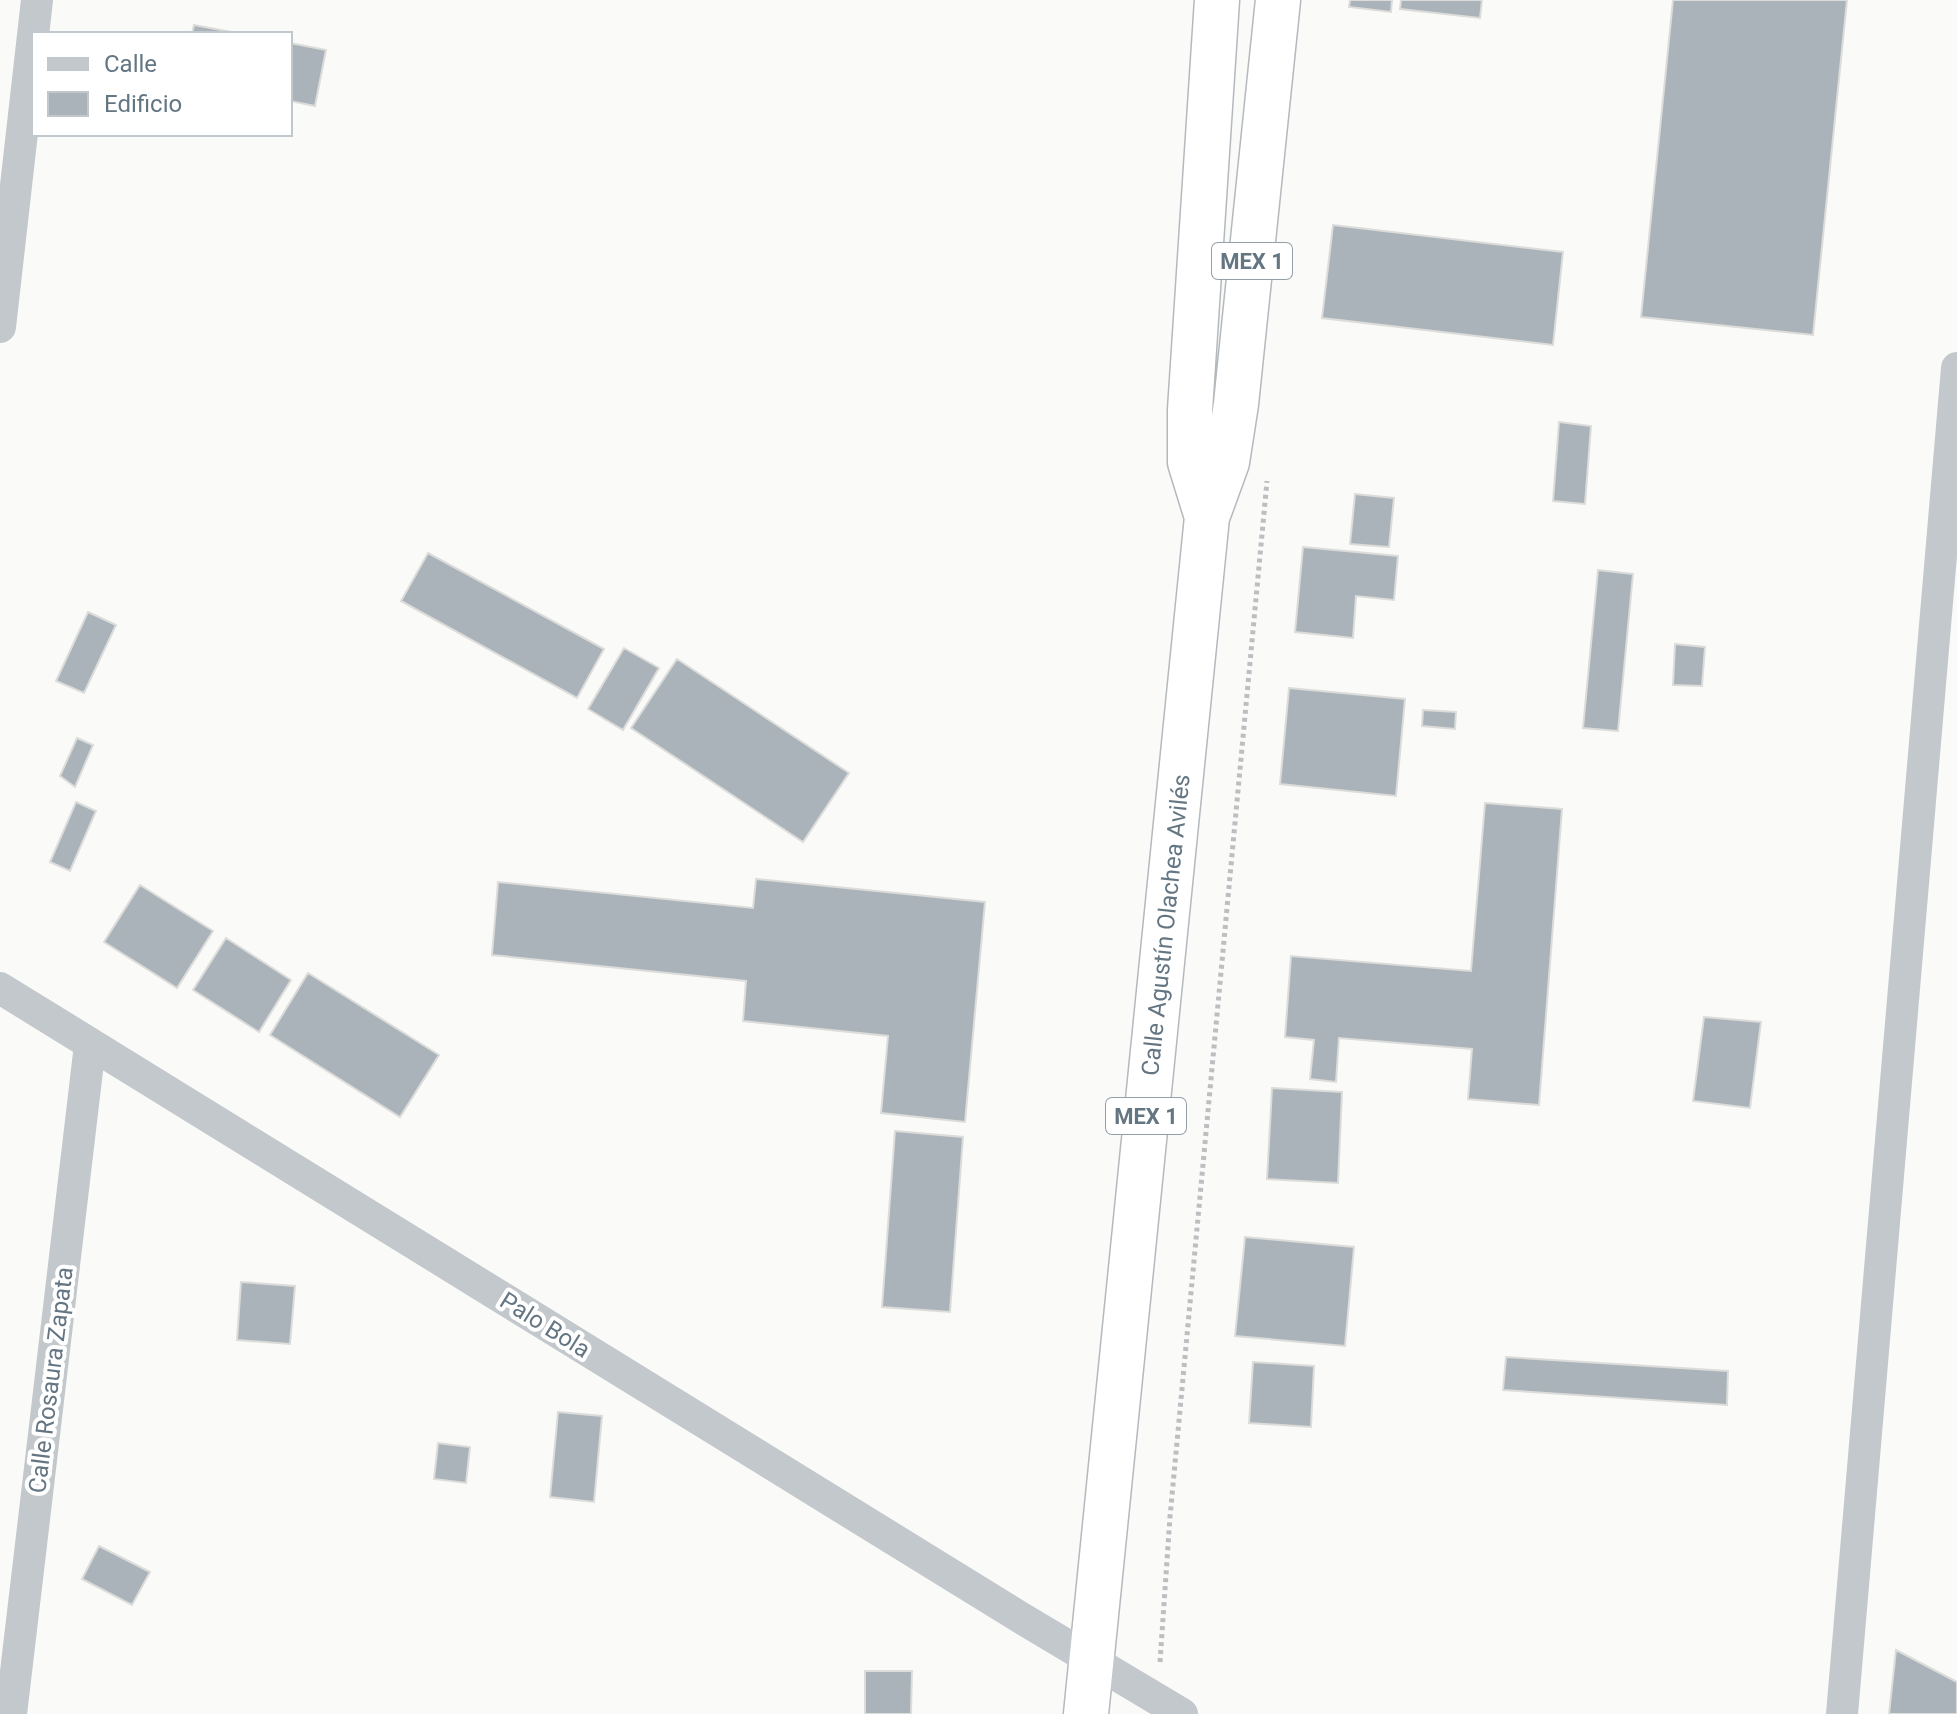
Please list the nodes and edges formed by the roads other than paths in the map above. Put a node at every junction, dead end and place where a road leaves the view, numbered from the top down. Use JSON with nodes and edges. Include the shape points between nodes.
{"nodes":[{"id":1,"x":37,"y":0,"type":"edge"},
{"id":2,"x":1217,"y":0,"type":"edge"},
{"id":3,"x":1278,"y":0,"type":"edge"},
{"id":4,"x":33,"y":32,"type":"edge"},
{"id":5,"x":32,"y":44,"type":"edge"},
{"id":6,"x":0,"y":327,"type":"edge"},
{"id":7,"x":1957,"y":368,"type":"edge"},
{"id":8,"x":1207,"y":517,"type":"junction"},
{"id":9,"x":0,"y":988,"type":"edge"},
{"id":10,"x":90,"y":1045,"type":"junction"},
{"id":11,"x":1091,"y":1660,"type":"junction"},
{"id":12,"x":1170,"y":1706,"type":"edge"},
{"id":13,"x":11,"y":1714,"type":"edge"},
{"id":14,"x":1086,"y":1714,"type":"edge"},
{"id":15,"x":1842,"y":1714,"type":"edge"}],
"edges":[{"from":1,"to":4,"type":"street"},
{"from":2,"to":8,"type":"highway","name":"Calle Agustín Olachea Avilés","number":"MEX 1","via":[[1190,410],[1190,462]]},
{"from":3,"to":8,"type":"highway","name":"Calle Agustín Olachea Avilés","number":"MEX 1","via":[[1236,404],[1227,462]]},
{"from":5,"to":6,"type":"street"},
{"from":7,"to":15,"type":"street"},
{"from":8,"to":11,"type":"highway","name":"Calle Agustín Olachea Avilés","number":"MEX 1"},
{"from":9,"to":10,"type":"street","name":"Palo Bola"},
{"from":10,"to":11,"type":"street","name":"Palo Bola"},
{"from":10,"to":13,"type":"street","name":"Calle Rosaura Zapata"},
{"from":11,"to":12,"type":"street","name":"Palo Bola"},
{"from":11,"to":14,"type":"highway","name":"Calle Agustín Olachea Avilés","number":"MEX 1"}]}
